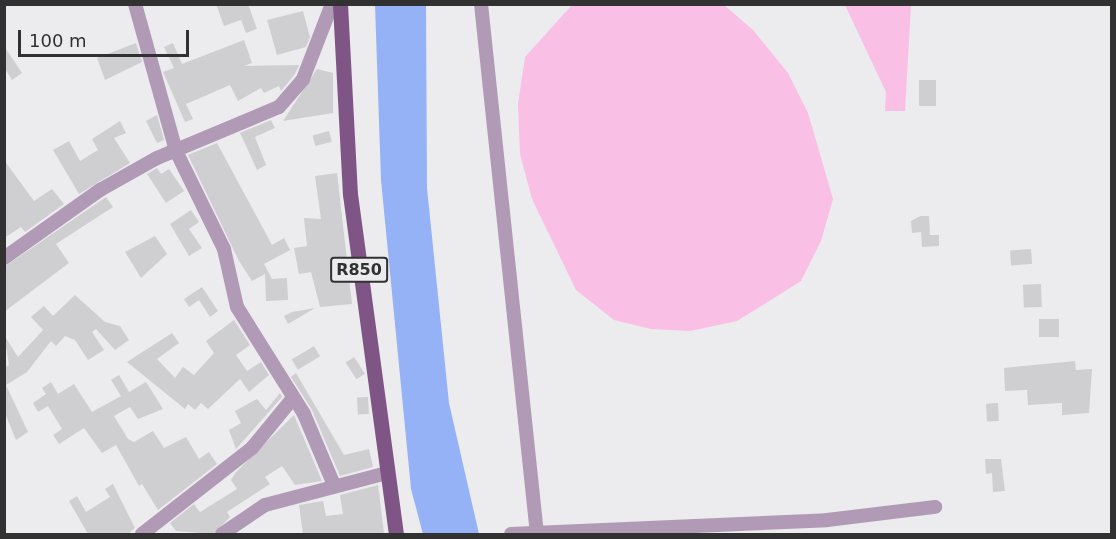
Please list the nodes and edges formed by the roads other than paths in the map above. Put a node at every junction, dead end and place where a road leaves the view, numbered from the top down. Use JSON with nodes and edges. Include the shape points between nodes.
{"nodes":[{"id":1,"x":135,"y":4,"type":"edge"},
{"id":2,"x":332,"y":4,"type":"edge"},
{"id":3,"x":340,"y":4,"type":"edge"},
{"id":4,"x":481,"y":4,"type":"edge"},
{"id":5,"x":176,"y":151,"type":"junction"},
{"id":6,"x":4,"y":258,"type":"edge"},
{"id":7,"x":293,"y":398,"type":"junction"},
{"id":8,"x":387,"y":473,"type":"junction"},
{"id":9,"x":334,"y":485,"type":"junction"},
{"id":10,"x":935,"y":507,"type":"dead end"},
{"id":11,"x":828,"y":527,"type":"edge"},
{"id":12,"x":537,"y":532,"type":"edge"},
{"id":13,"x":142,"y":534,"type":"edge"},
{"id":14,"x":222,"y":534,"type":"edge"},
{"id":15,"x":396,"y":534,"type":"edge"},
{"id":16,"x":511,"y":534,"type":"edge"}],
"edges":[{"from":1,"to":5,"type":"street"},
{"from":2,"to":5,"type":"street","via":[[312,61],[285,103]]},
{"from":3,"to":8,"type":"main road","number":"R850","via":[[350,194]]},
{"from":4,"to":12,"type":"street","via":[[480,34]]},
{"from":5,"to":6,"type":"street","via":[[100,190]]},
{"from":5,"to":7,"type":"street","via":[[224,249],[237,307]]},
{"from":7,"to":9,"type":"street"},
{"from":7,"to":13,"type":"street","via":[[252,448]]},
{"from":8,"to":9,"type":"street"},
{"from":8,"to":15,"type":"main road","number":"R850"},
{"from":9,"to":14,"type":"street","via":[[254,509]]},
{"from":10,"to":11,"type":"street"},
{"from":11,"to":12,"type":"street"},
{"from":12,"to":16,"type":"street"}]}
